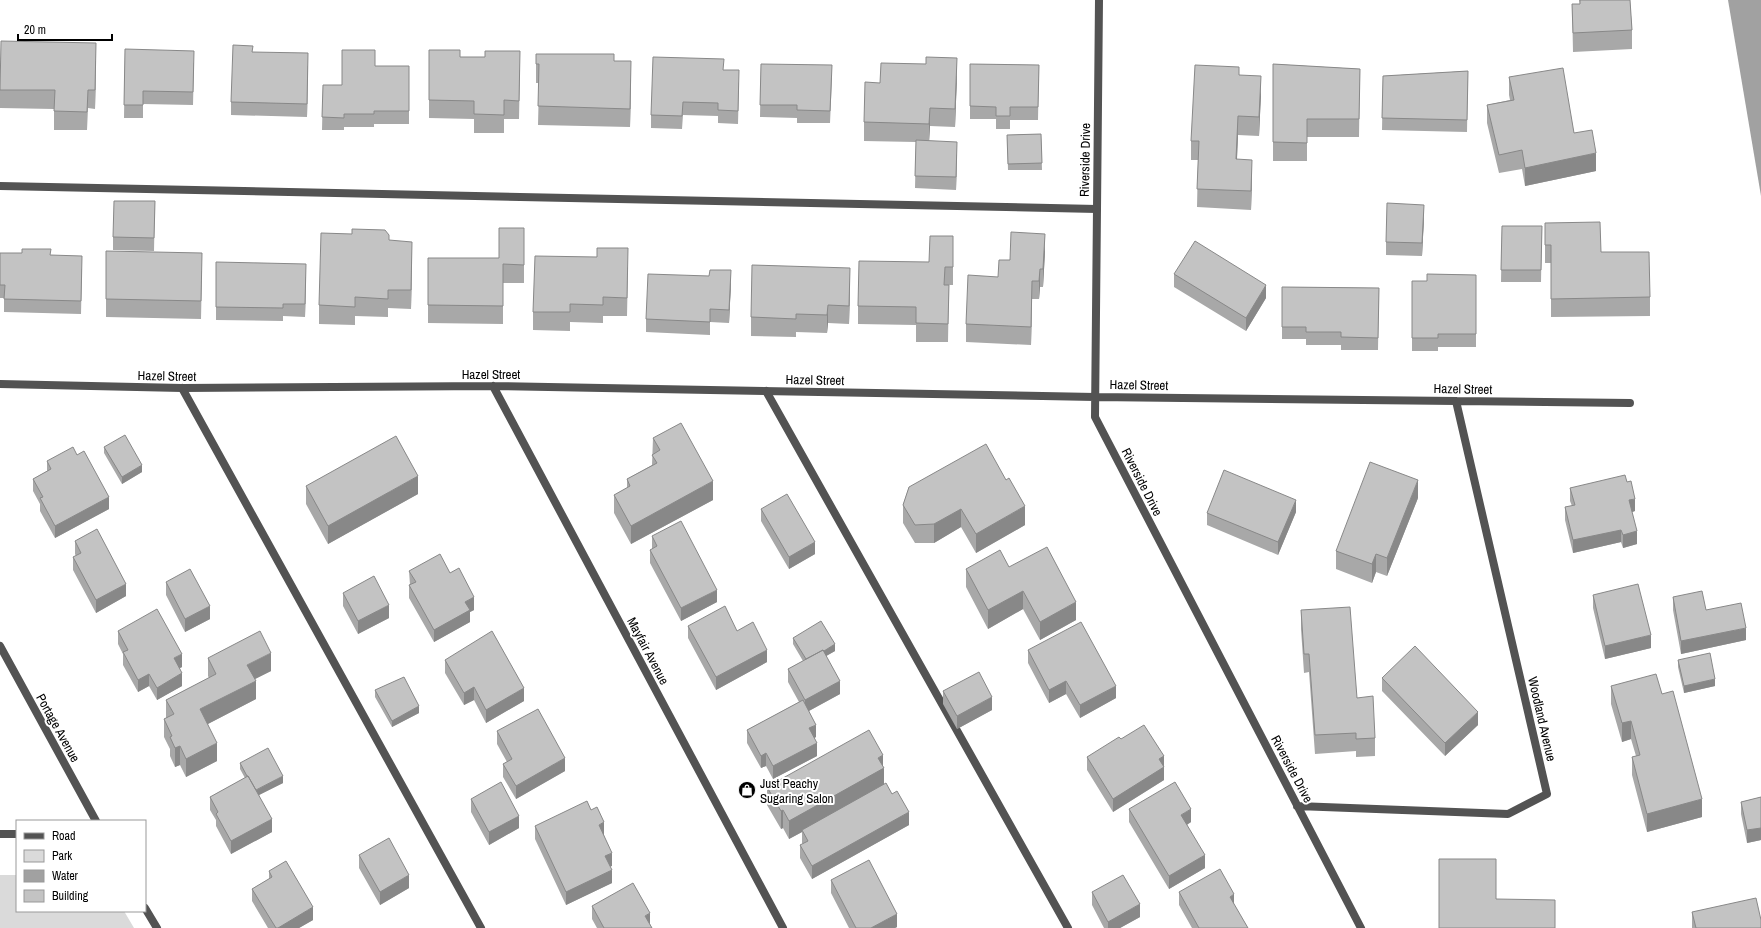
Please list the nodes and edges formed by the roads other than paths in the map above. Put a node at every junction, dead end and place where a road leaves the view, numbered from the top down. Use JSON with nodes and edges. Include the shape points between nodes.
{"nodes":[{"id":1,"x":1099,"y":0,"type":"edge"},
{"id":2,"x":0,"y":186,"type":"edge"},
{"id":3,"x":1097,"y":209,"type":"junction"},
{"id":4,"x":0,"y":384,"type":"edge"},
{"id":5,"x":493,"y":386,"type":"junction"},
{"id":6,"x":182,"y":388,"type":"junction"},
{"id":7,"x":766,"y":391,"type":"junction"},
{"id":8,"x":1095,"y":397,"type":"junction"},
{"id":9,"x":1456,"y":401,"type":"junction"},
{"id":10,"x":1630,"y":403,"type":"dead end"},
{"id":11,"x":0,"y":646,"type":"edge"},
{"id":12,"x":1297,"y":806,"type":"junction"},
{"id":13,"x":95,"y":820,"type":"edge"},
{"id":14,"x":0,"y":834,"type":"edge"},
{"id":15,"x":16,"y":834,"type":"edge"},
{"id":16,"x":146,"y":910,"type":"edge"},
{"id":17,"x":157,"y":928,"type":"edge"},
{"id":18,"x":481,"y":928,"type":"edge"},
{"id":19,"x":783,"y":928,"type":"edge"},
{"id":20,"x":1068,"y":928,"type":"edge"},
{"id":21,"x":1361,"y":928,"type":"edge"}],
"edges":[{"from":1,"to":3,"type":"street","name":"Riverside Drive"},
{"from":2,"to":3,"type":"street"},
{"from":3,"to":8,"type":"street","name":"Riverside Drive"},
{"from":4,"to":6,"type":"street","name":"Hazel Street"},
{"from":5,"to":6,"type":"street","name":"Hazel Street"},
{"from":5,"to":7,"type":"street","name":"Hazel Street"},
{"from":5,"to":19,"type":"street","name":"Mayfair Avenue"},
{"from":6,"to":18,"type":"street"},
{"from":7,"to":8,"type":"street","name":"Hazel Street"},
{"from":7,"to":20,"type":"street"},
{"from":8,"to":9,"type":"street","name":"Hazel Street"},
{"from":8,"to":12,"type":"street","name":"Riverside Drive","via":[[1095,417]]},
{"from":9,"to":10,"type":"street","name":"Hazel Street"},
{"from":9,"to":12,"type":"street","name":"Woodland Avenue","via":[[1546,794],[1508,814]]},
{"from":11,"to":13,"type":"street","name":"Portage Avenue"},
{"from":12,"to":21,"type":"street","name":"Riverside Drive"},
{"from":14,"to":15,"type":"street"},
{"from":16,"to":17,"type":"street"}]}
